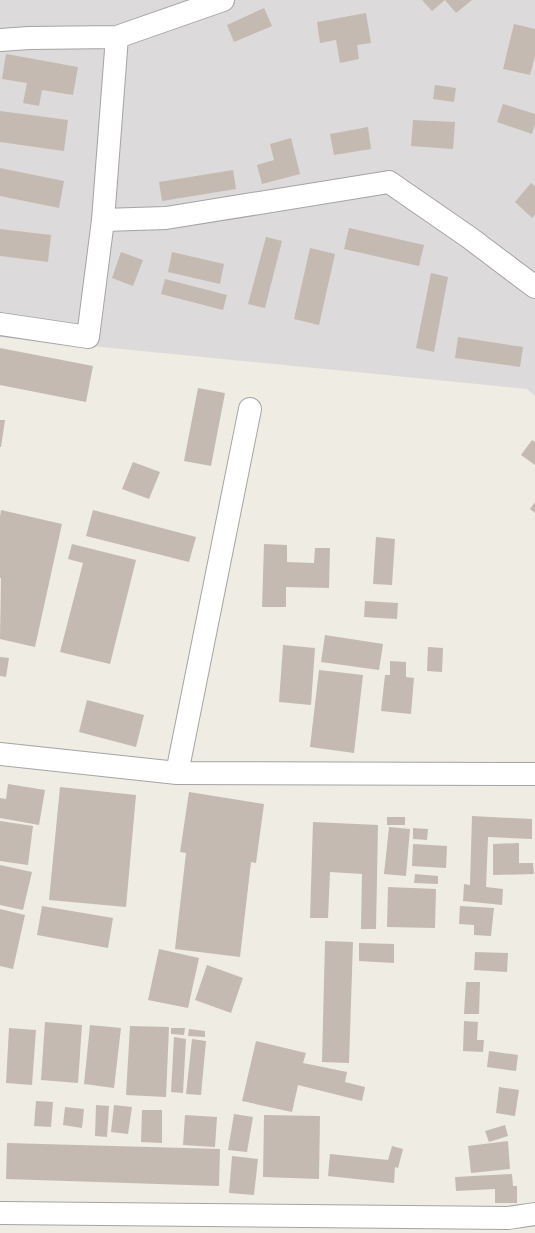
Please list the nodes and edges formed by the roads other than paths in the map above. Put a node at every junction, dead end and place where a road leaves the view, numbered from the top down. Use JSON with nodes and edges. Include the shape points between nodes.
{"nodes":[{"id":1,"x":223,"y":0,"type":"edge"},
{"id":2,"x":117,"y":37,"type":"junction"},
{"id":3,"x":0,"y":40,"type":"edge"},
{"id":4,"x":104,"y":220,"type":"junction"},
{"id":5,"x":535,"y":287,"type":"edge"},
{"id":6,"x":0,"y":324,"type":"edge"},
{"id":7,"x":250,"y":409,"type":"dead end"},
{"id":8,"x":0,"y":754,"type":"edge"},
{"id":9,"x":177,"y":773,"type":"junction"},
{"id":10,"x":535,"y":774,"type":"edge"},
{"id":11,"x":0,"y":1213,"type":"edge"},
{"id":12,"x":535,"y":1214,"type":"edge"},
{"id":13,"x":510,"y":1226,"type":"edge"}],
"edges":[{"from":1,"to":2,"type":"street"},
{"from":2,"to":3,"type":"street"},
{"from":2,"to":4,"type":"street"},
{"from":4,"to":5,"type":"street","via":[[166,218],[389,182]]},
{"from":4,"to":6,"type":"street","via":[[88,337]]},
{"from":7,"to":9,"type":"street"},
{"from":8,"to":9,"type":"street"},
{"from":9,"to":10,"type":"street"},
{"from":11,"to":13,"type":"street"},
{"from":12,"to":13,"type":"street"}]}
